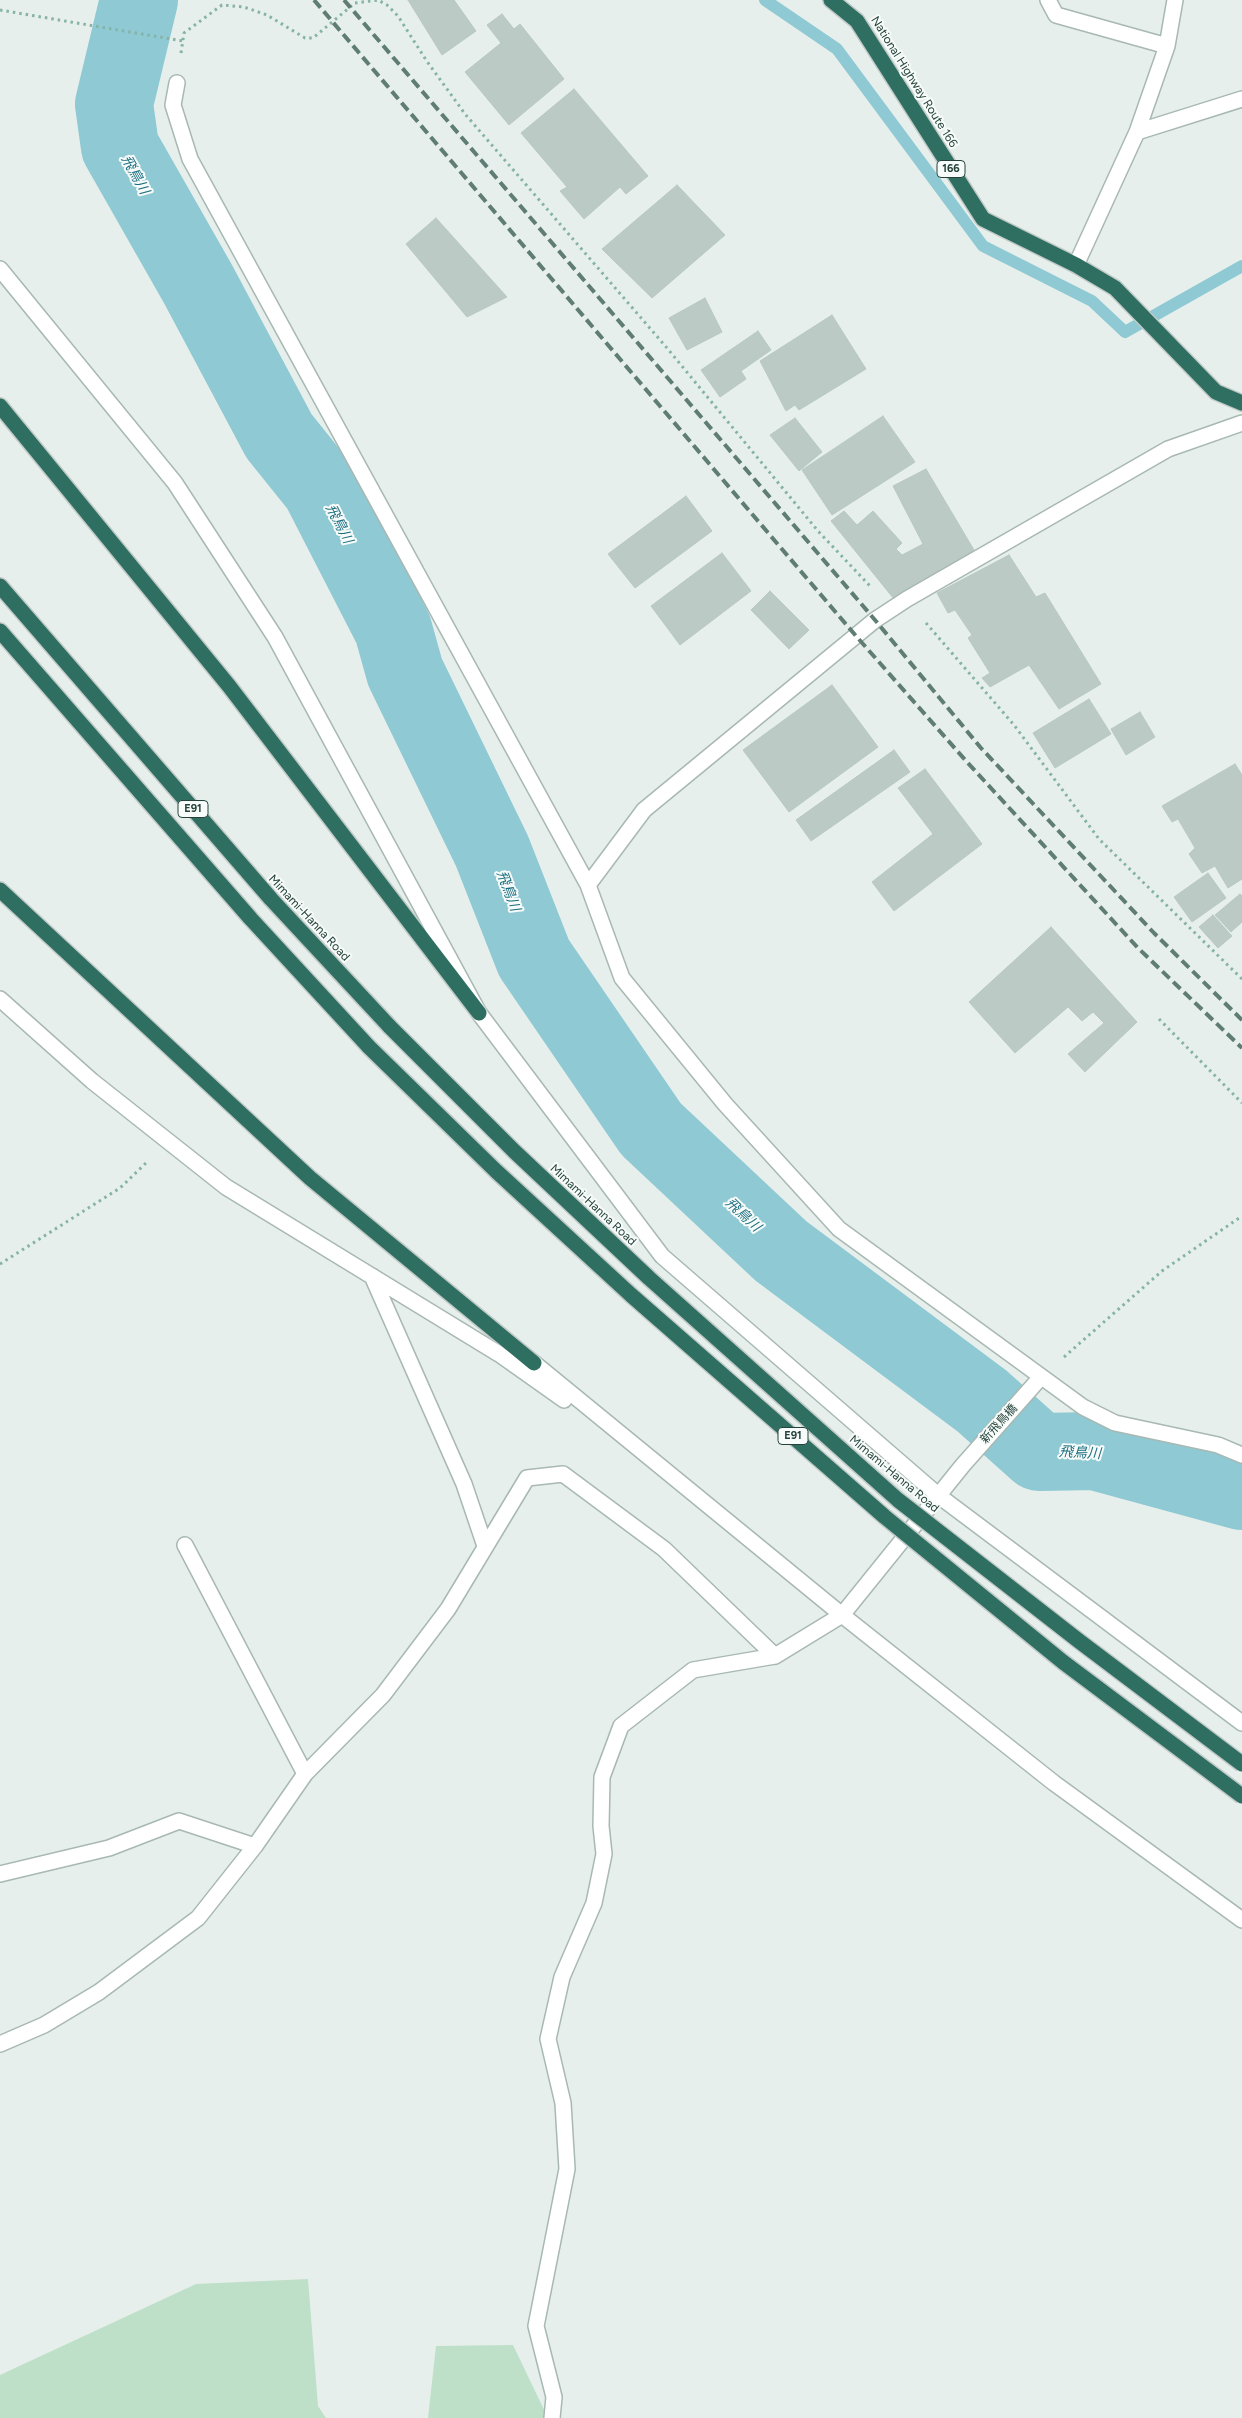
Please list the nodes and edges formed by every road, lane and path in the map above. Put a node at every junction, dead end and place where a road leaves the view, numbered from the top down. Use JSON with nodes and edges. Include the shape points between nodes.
{"nodes":[{"id":1,"x":831,"y":0,"type":"edge"},
{"id":2,"x":1048,"y":0,"type":"edge"},
{"id":3,"x":1174,"y":0,"type":"edge"},
{"id":4,"x":0,"y":10,"type":"edge"},
{"id":5,"x":183,"y":41,"type":"junction"},
{"id":6,"x":1166,"y":46,"type":"junction"},
{"id":7,"x":177,"y":83,"type":"joint"},
{"id":8,"x":1242,"y":99,"type":"edge"},
{"id":9,"x":1137,"y":132,"type":"junction"},
{"id":10,"x":1076,"y":265,"type":"junction"},
{"id":11,"x":0,"y":270,"type":"edge"},
{"id":12,"x":1242,"y":403,"type":"edge"},
{"id":13,"x":0,"y":406,"type":"edge"},
{"id":14,"x":1242,"y":423,"type":"edge"},
{"id":15,"x":0,"y":586,"type":"edge"},
{"id":16,"x":907,"y":599,"type":"junction"},
{"id":17,"x":891,"y":609,"type":"junction"},
{"id":18,"x":0,"y":631,"type":"edge"},
{"id":19,"x":588,"y":885,"type":"junction"},
{"id":20,"x":0,"y":890,"type":"edge"},
{"id":21,"x":1242,"y":979,"type":"edge"},
{"id":22,"x":0,"y":999,"type":"edge"},
{"id":23,"x":479,"y":1013,"type":"junction"},
{"id":24,"x":1159,"y":1019,"type":"dead end"},
{"id":25,"x":1242,"y":1103,"type":"edge"},
{"id":26,"x":169,"y":1142,"type":"junction"},
{"id":27,"x":1242,"y":1216,"type":"edge"},
{"id":28,"x":0,"y":1264,"type":"edge"},
{"id":29,"x":372,"y":1276,"type":"junction"},
{"id":30,"x":534,"y":1363,"type":"joint"},
{"id":31,"x":1039,"y":1380,"type":"junction"},
{"id":32,"x":1242,"y":1455,"type":"edge"},
{"id":33,"x":658,"y":1465,"type":"junction"},
{"id":34,"x":939,"y":1496,"type":"junction"},
{"id":35,"x":185,"y":1545,"type":"dead end"},
{"id":36,"x":485,"y":1546,"type":"junction"},
{"id":37,"x":842,"y":1615,"type":"junction"},
{"id":38,"x":774,"y":1656,"type":"junction"},
{"id":39,"x":1242,"y":1723,"type":"edge"},
{"id":40,"x":1242,"y":1764,"type":"edge"},
{"id":41,"x":305,"y":1774,"type":"junction"},
{"id":42,"x":1242,"y":1796,"type":"edge"},
{"id":43,"x":255,"y":1846,"type":"junction"},
{"id":44,"x":0,"y":1874,"type":"edge"},
{"id":45,"x":1242,"y":1920,"type":"edge"},
{"id":46,"x":0,"y":2044,"type":"edge"},
{"id":47,"x":552,"y":2418,"type":"edge"}],
"edges":[{"from":1,"to":10,"type":"highway","name":"National Highway Route 166","number":"166","via":[[857,21],[983,219]]},
{"from":2,"to":6,"type":"street","via":[[1056,15]]},
{"from":3,"to":6,"type":"street"},
{"from":4,"to":5,"type":"path"},
{"from":5,"to":7,"type":"path"},
{"from":5,"to":17,"type":"path","via":[[184,33],[222,5],[267,15],[305,38],[313,38],[355,3],[378,0],[387,5],[398,16],[465,114],[667,348],[818,531]]},
{"from":6,"to":9,"type":"street"},
{"from":7,"to":19,"type":"street","via":[[173,105],[190,159]]},
{"from":8,"to":9,"type":"street"},
{"from":9,"to":10,"type":"street"},
{"from":10,"to":12,"type":"highway","name":"National Highway Route 166","number":"166","via":[[1115,288],[1216,392]]},
{"from":11,"to":23,"type":"street","via":[[175,483],[275,637]]},
{"from":13,"to":23,"type":"highway","via":[[229,686]]},
{"from":14,"to":16,"type":"street","via":[[1168,449]]},
{"from":15,"to":40,"type":"highway","name":"Mimami-Hanna Road","number":"E91","bridge":true,"via":[[270,899],[390,1028],[514,1151],[649,1278],[898,1500]]},
{"from":16,"to":17,"type":"street"},
{"from":16,"to":21,"type":"path","via":[[1014,725],[1099,839]]},
{"from":17,"to":19,"type":"street","via":[[644,810]]},
{"from":18,"to":42,"type":"highway","number":"E91","bridge":true,"via":[[252,919],[369,1047],[496,1171],[885,1517],[1063,1662]]},
{"from":19,"to":31,"type":"street","via":[[622,978],[725,1104],[839,1229]]},
{"from":20,"to":30,"type":"highway","via":[[310,1178]]},
{"from":22,"to":26,"type":"street","via":[[92,1081]]},
{"from":23,"to":34,"type":"street","via":[[662,1256]]},
{"from":24,"to":25,"type":"path"},
{"from":26,"to":28,"type":"path","via":[[120,1188]]},
{"from":26,"to":29,"type":"street","via":[[226,1187]]},
{"from":27,"to":31,"type":"path","via":[[1162,1271]]},
{"from":29,"to":33,"type":"street","via":[[499,1354]]},
{"from":29,"to":36,"type":"street","via":[[464,1484]]},
{"from":30,"to":33,"type":"street"},
{"from":31,"to":32,"type":"street","via":[[1115,1423],[1218,1445]]},
{"from":31,"to":34,"type":"street","name":"新飛鳥橋"},
{"from":33,"to":37,"type":"street"},
{"from":34,"to":37,"type":"street","name":"新飛鳥橋"},
{"from":34,"to":39,"type":"street"},
{"from":35,"to":41,"type":"street"},
{"from":36,"to":38,"type":"street","via":[[527,1478],[563,1474],[664,1549]]},
{"from":36,"to":41,"type":"street","via":[[448,1609],[383,1696]]},
{"from":37,"to":38,"type":"street","name":"新飛鳥橋"},
{"from":37,"to":45,"type":"street","via":[[1054,1783]]},
{"from":38,"to":47,"type":"street","via":[[693,1670],[621,1726],[602,1777],[604,1854],[594,1903],[562,1977],[548,2040],[563,2103],[567,2169],[536,2326],[554,2397]]},
{"from":41,"to":43,"type":"street"},
{"from":43,"to":44,"type":"street","via":[[179,1821],[109,1848]]},
{"from":43,"to":46,"type":"street","via":[[198,1918],[100,1992],[44,2025]]}]}
